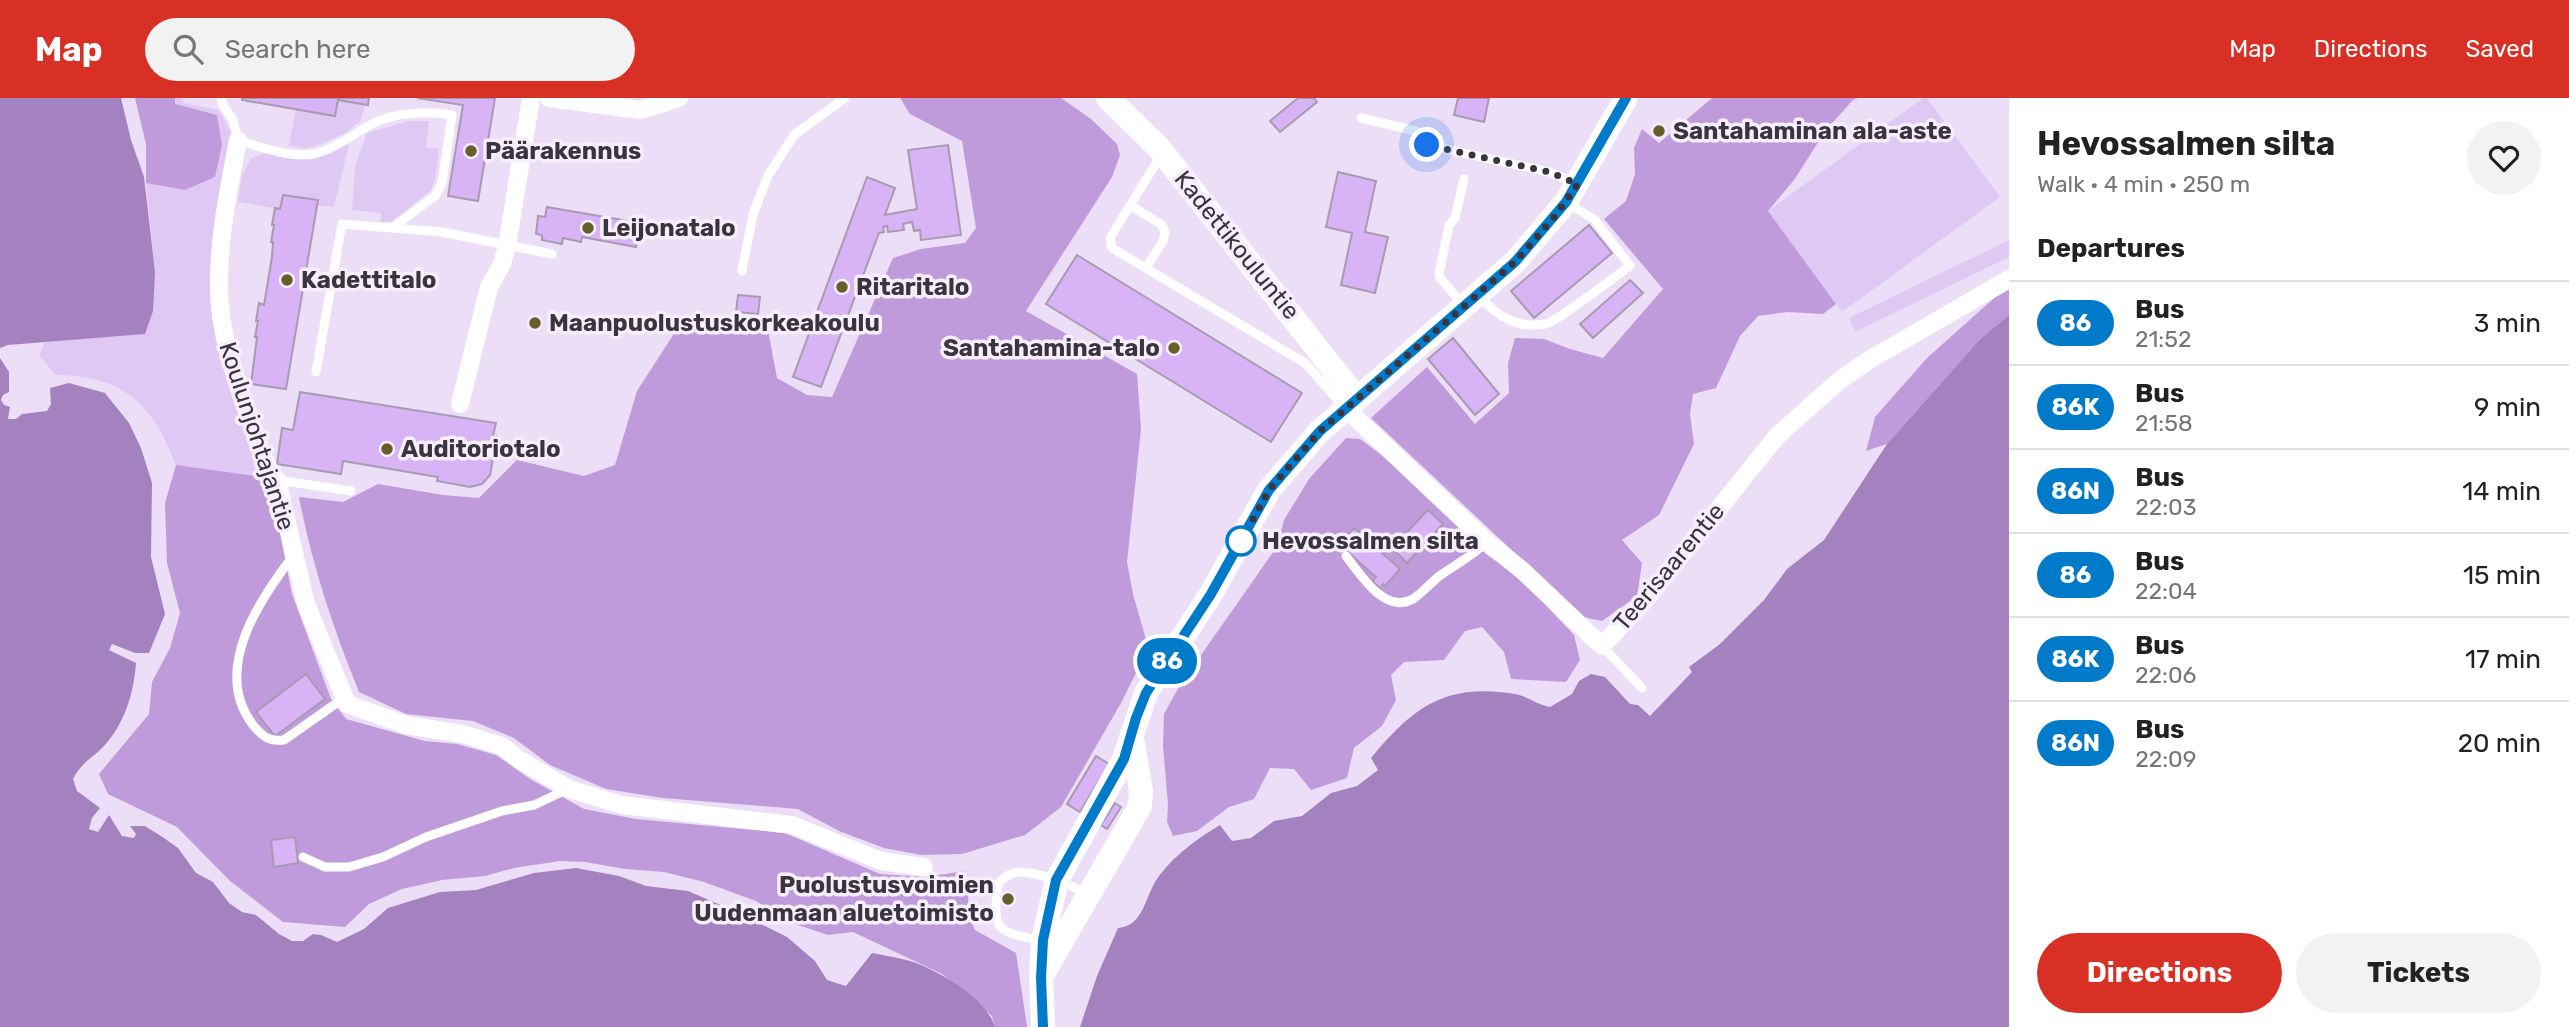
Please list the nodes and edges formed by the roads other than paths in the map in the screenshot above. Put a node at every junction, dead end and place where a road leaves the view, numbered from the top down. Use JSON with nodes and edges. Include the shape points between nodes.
{"nodes":[{"id":1,"x":221,"y":98,"type":"edge"},
{"id":2,"x":531,"y":98,"type":"edge"},
{"id":3,"x":549,"y":98,"type":"edge"},
{"id":4,"x":679,"y":98,"type":"edge"},
{"id":5,"x":845,"y":98,"type":"edge"},
{"id":6,"x":1108,"y":98,"type":"edge"},
{"id":7,"x":1626,"y":98,"type":"edge"},
{"id":8,"x":1361,"y":118,"type":"dead end"},
{"id":9,"x":239,"y":140,"type":"junction"},
{"id":10,"x":1162,"y":152,"type":"junction"},
{"id":11,"x":1464,"y":179,"type":"dead end"},
{"id":12,"x":1572,"y":193,"type":"junction"},
{"id":13,"x":1130,"y":205,"type":"junction"},
{"id":14,"x":391,"y":228,"type":"junction"},
{"id":15,"x":507,"y":246,"type":"junction"},
{"id":16,"x":552,"y":254,"type":"dead end"},
{"id":17,"x":1146,"y":268,"type":"junction"},
{"id":18,"x":742,"y":271,"type":"dead end"},
{"id":19,"x":2009,"y":279,"type":"edge"},
{"id":20,"x":1472,"y":301,"type":"junction"},
{"id":21,"x":316,"y":372,"type":"dead end"},
{"id":22,"x":460,"y":404,"type":"dead end"},
{"id":23,"x":1352,"y":404,"type":"junction"},
{"id":24,"x":277,"y":480,"type":"junction"},
{"id":25,"x":351,"y":491,"type":"dead end"},
{"id":26,"x":1487,"y":542,"type":"junction"},
{"id":27,"x":294,"y":554,"type":"junction"},
{"id":28,"x":1346,"y":556,"type":"dead end"},
{"id":29,"x":1602,"y":646,"type":"junction"},
{"id":30,"x":1642,"y":688,"type":"dead end"},
{"id":31,"x":344,"y":698,"type":"junction"},
{"id":32,"x":1132,"y":737,"type":"junction"},
{"id":33,"x":569,"y":789,"type":"junction"},
{"id":34,"x":303,"y":857,"type":"dead end"},
{"id":35,"x":924,"y":867,"type":"dead end"},
{"id":36,"x":1056,"y":880,"type":"junction"},
{"id":37,"x":1089,"y":895,"type":"junction"},
{"id":38,"x":1052,"y":942,"type":"junction"},
{"id":39,"x":1043,"y":1027,"type":"edge"}],
"edges":[{"from":1,"to":9,"type":"lane"},
{"from":2,"to":15,"type":"street"},
{"from":3,"to":4,"type":"street","via":[[641,110]]},
{"from":5,"to":18,"type":"lane","via":[[794,135],[768,176],[753,214]]},
{"from":6,"to":10,"type":"main road","name":"Kadettikouluntie"},
{"from":7,"to":12,"type":"main road"},
{"from":8,"to":12,"type":"lane","via":[[1416,131],[1427,145],[1549,172]]},
{"from":9,"to":14,"type":"lane","via":[[312,154],[375,122],[433,112],[452,115],[442,183],[435,196]]},
{"from":9,"to":24,"type":"street","name":"Koulunjohtajantie","via":[[224,221],[219,288],[229,357],[268,470]]},
{"from":10,"to":13,"type":"lane"},
{"from":10,"to":23,"type":"main road","name":"Kadettikouluntie"},
{"from":11,"to":20,"type":"lane","via":[[1439,274]]},
{"from":12,"to":20,"type":"main road","via":[[1515,262]]},
{"from":12,"to":20,"type":"lane","via":[[1630,266],[1547,324],[1512,322]]},
{"from":13,"to":17,"type":"lane","via":[[1166,232]]},
{"from":13,"to":17,"type":"lane","via":[[1110,239],[1112,248]]},
{"from":14,"to":15,"type":"lane","via":[[442,232]]},
{"from":14,"to":21,"type":"lane","via":[[342,224]]},
{"from":15,"to":16,"type":"lane"},
{"from":15,"to":22,"type":"street","via":[[489,287]]},
{"from":17,"to":23,"type":"lane","via":[[1305,363]]},
{"from":19,"to":29,"type":"street","name":"Teerisaarentie","via":[[1859,367],[1778,435],[1646,599]]},
{"from":20,"to":23,"type":"main road"},
{"from":23,"to":26,"type":"street","name":"Teerisaarentie"},
{"from":23,"to":32,"type":"main road","via":[[1320,431],[1269,490],[1211,594],[1146,693]]},
{"from":24,"to":25,"type":"lane"},
{"from":24,"to":27,"type":"street","name":"Koulunjohtajantie"},
{"from":26,"to":28,"type":"lane","via":[[1412,600],[1396,602],[1369,586]]},
{"from":26,"to":29,"type":"street","name":"Teerisaarentie"},
{"from":27,"to":31,"type":"street","name":"Koulunjohtajantie","via":[[306,604]]},
{"from":27,"to":31,"type":"lane","via":[[250,623],[240,650],[240,697],[250,721],[273,741],[285,740]]},
{"from":29,"to":30,"type":"lane"},
{"from":31,"to":33,"type":"street","via":[[347,704],[406,725],[502,746]]},
{"from":32,"to":36,"type":"main road","via":[[1116,776]]},
{"from":32,"to":37,"type":"main road","via":[[1140,806]]},
{"from":33,"to":34,"type":"lane","via":[[349,867],[325,867]]},
{"from":33,"to":35,"type":"street","via":[[622,806],[792,825],[881,861]]},
{"from":36,"to":37,"type":"lane"},
{"from":36,"to":38,"type":"main road"},
{"from":36,"to":38,"type":"lane","via":[[1016,872],[998,883],[994,916],[998,925],[1014,935]]},
{"from":37,"to":38,"type":"main road"},
{"from":38,"to":39,"type":"main road","via":[[1041,978]]}]}
